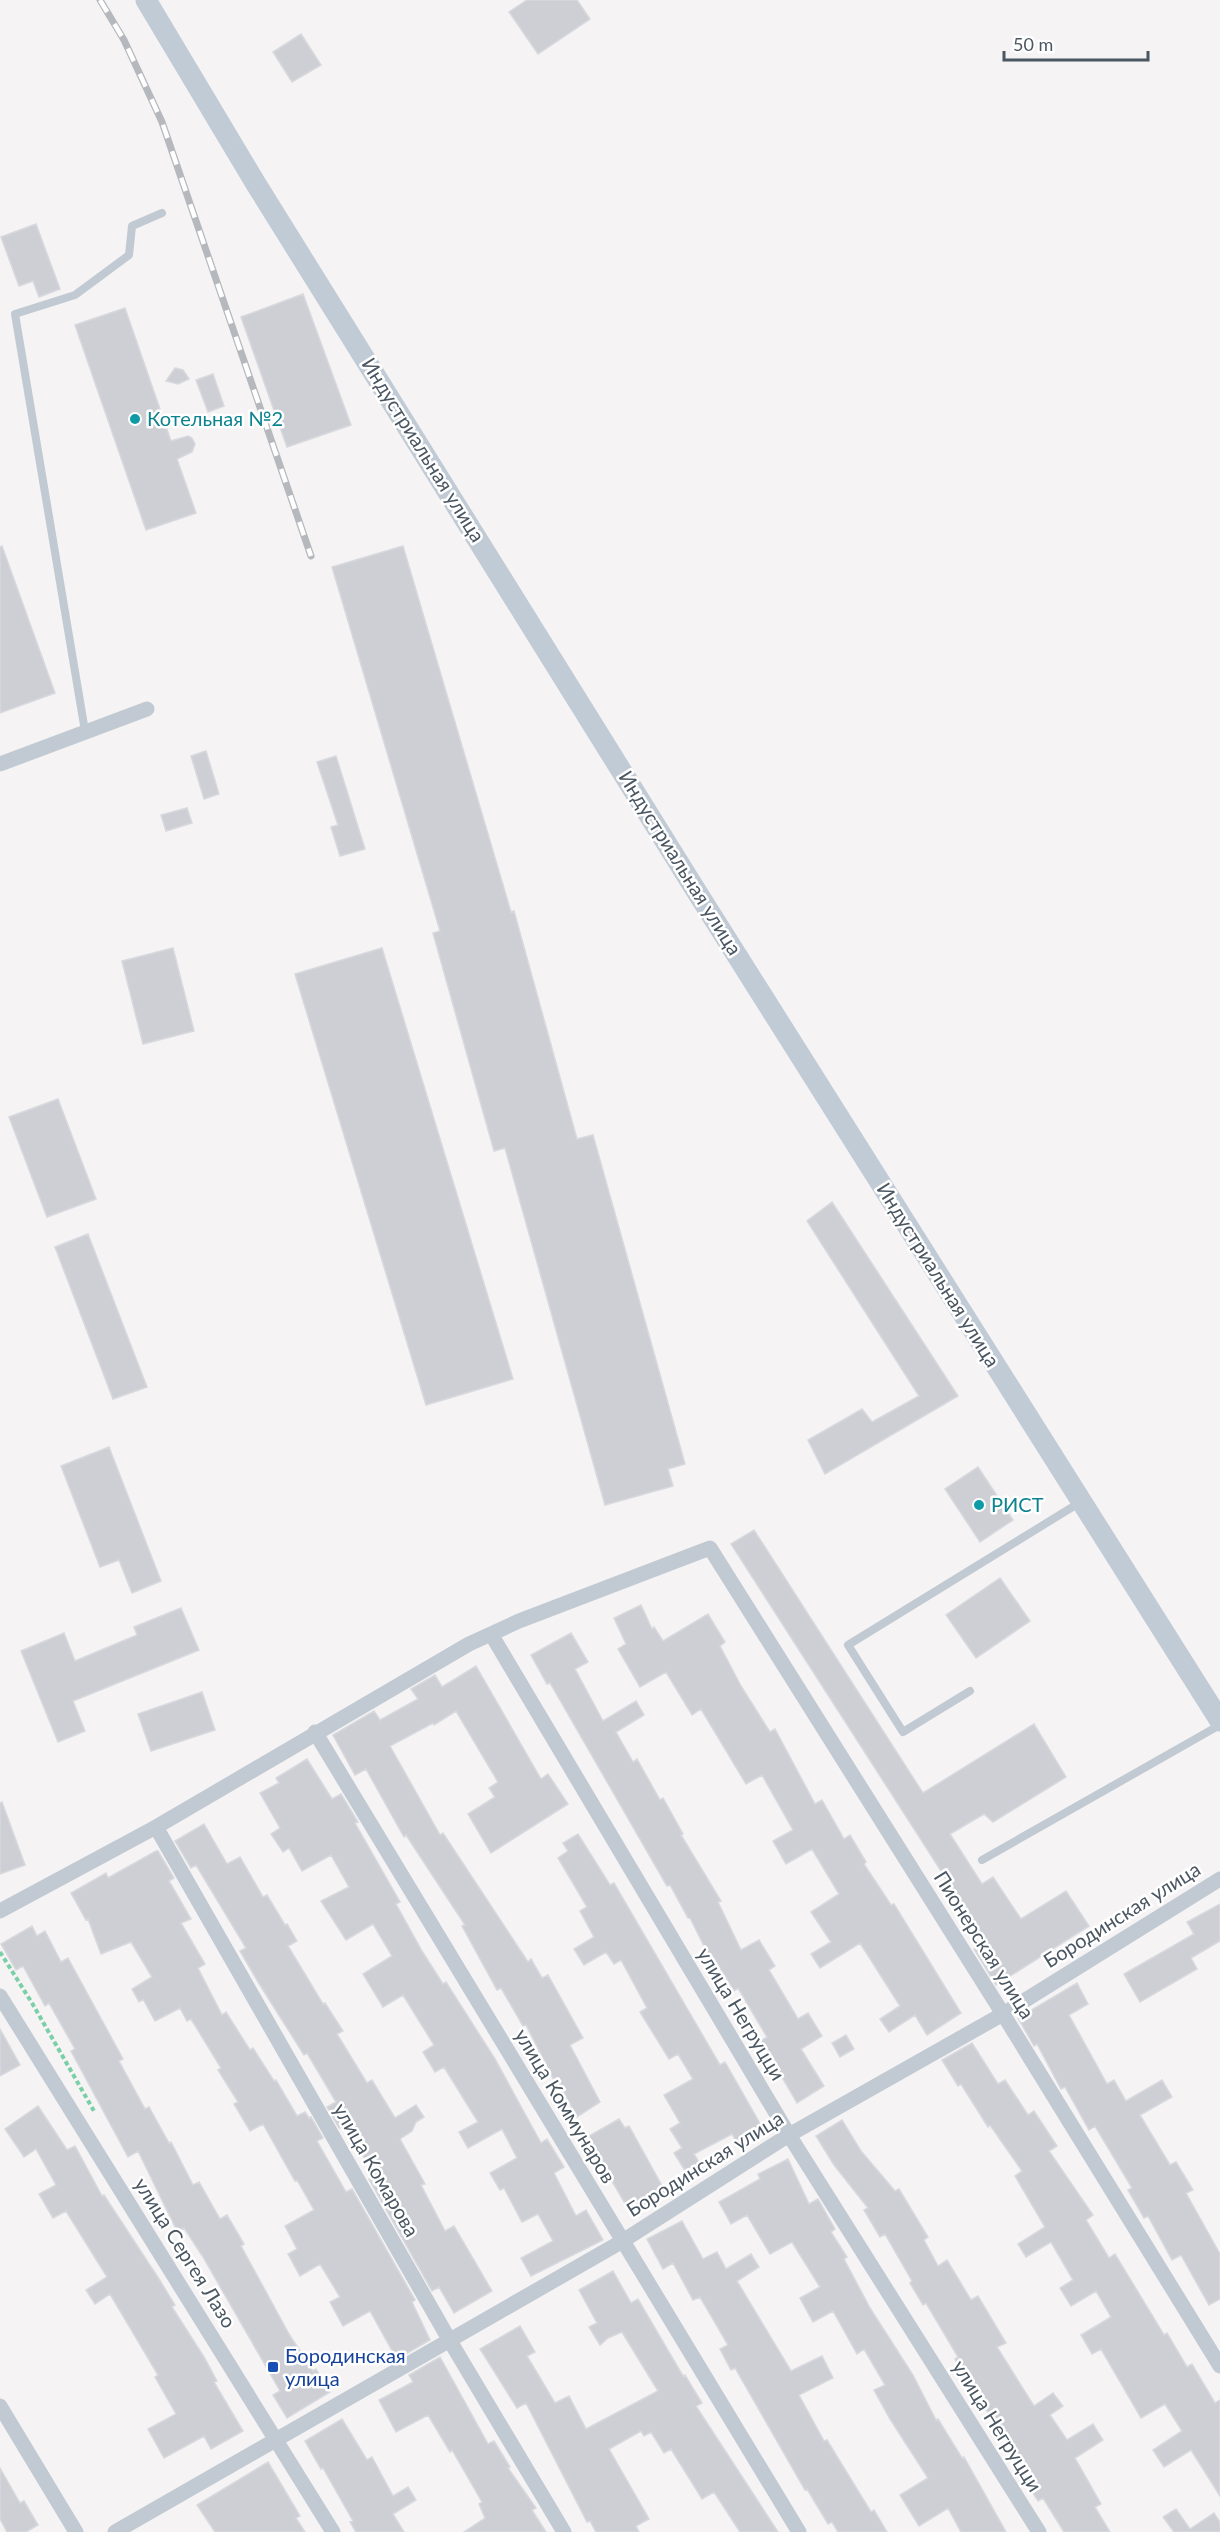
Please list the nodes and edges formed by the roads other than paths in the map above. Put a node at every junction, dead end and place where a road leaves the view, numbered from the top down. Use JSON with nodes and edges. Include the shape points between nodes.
{"nodes":[{"id":1,"x":146,"y":0,"type":"edge"},
{"id":2,"x":162,"y":213,"type":"dead end"},
{"id":3,"x":147,"y":709,"type":"dead end"},
{"id":4,"x":85,"y":731,"type":"junction"},
{"id":5,"x":0,"y":764,"type":"edge"},
{"id":6,"x":1081,"y":1503,"type":"junction"},
{"id":7,"x":491,"y":1635,"type":"junction"},
{"id":8,"x":970,"y":1691,"type":"dead end"},
{"id":9,"x":1220,"y":1723,"type":"edge"},
{"id":10,"x":315,"y":1732,"type":"junction"},
{"id":11,"x":156,"y":1827,"type":"junction"},
{"id":12,"x":982,"y":1860,"type":"dead end"},
{"id":13,"x":1220,"y":1879,"type":"edge"},
{"id":14,"x":0,"y":1911,"type":"edge"},
{"id":15,"x":0,"y":1996,"type":"edge"},
{"id":16,"x":1003,"y":2014,"type":"junction"},
{"id":17,"x":789,"y":2135,"type":"junction"},
{"id":18,"x":621,"y":2242,"type":"junction"},
{"id":19,"x":450,"y":2341,"type":"junction"},
{"id":20,"x":1220,"y":2366,"type":"edge"},
{"id":21,"x":0,"y":2406,"type":"edge"},
{"id":22,"x":275,"y":2438,"type":"junction"},
{"id":23,"x":146,"y":2525,"type":"edge"},
{"id":24,"x":76,"y":2532,"type":"edge"},
{"id":25,"x":115,"y":2532,"type":"edge"},
{"id":26,"x":333,"y":2532,"type":"edge"},
{"id":27,"x":564,"y":2532,"type":"edge"},
{"id":28,"x":799,"y":2532,"type":"edge"},
{"id":29,"x":1039,"y":2532,"type":"edge"}],
"edges":[{"from":1,"to":6,"type":"main road","name":"Индустриальная улица","via":[[256,184]]},
{"from":2,"to":4,"type":"lane","via":[[132,226],[129,255],[75,295],[15,314]]},
{"from":3,"to":4,"type":"street"},
{"from":4,"to":5,"type":"street"},
{"from":6,"to":8,"type":"lane","via":[[848,1645],[903,1732]]},
{"from":6,"to":9,"type":"main road","name":"Индустриальная улица"},
{"from":7,"to":10,"type":"street"},
{"from":7,"to":16,"type":"street","name":"Пионерская улица","via":[[710,1548]]},
{"from":7,"to":17,"type":"street","name":"улица Негруцци"},
{"from":9,"to":12,"type":"lane"},
{"from":10,"to":11,"type":"street"},
{"from":10,"to":18,"type":"street","name":"улица Коммунаров"},
{"from":11,"to":14,"type":"street"},
{"from":11,"to":19,"type":"street","name":"улица Комарова"},
{"from":13,"to":16,"type":"street","name":"Бородинская улица"},
{"from":15,"to":22,"type":"street","name":"улица Сергея Лазо"},
{"from":16,"to":17,"type":"street","name":"Бородинская улица"},
{"from":16,"to":20,"type":"street","name":"Пионерская улица"},
{"from":17,"to":18,"type":"street","name":"Бородинская улица"},
{"from":17,"to":29,"type":"street","name":"улица Негруцци"},
{"from":18,"to":19,"type":"street","name":"Бородинская улица"},
{"from":18,"to":28,"type":"street","name":"улица Коммунаров"},
{"from":19,"to":22,"type":"street","name":"Бородинская улица"},
{"from":19,"to":27,"type":"street","name":"улица Комарова"},
{"from":21,"to":24,"type":"street"},
{"from":22,"to":23,"type":"street","name":"Бородинская улица"},
{"from":22,"to":26,"type":"street","name":"улица Сергея Лазо"},
{"from":23,"to":25,"type":"street","name":"Бородинская улица"}]}
